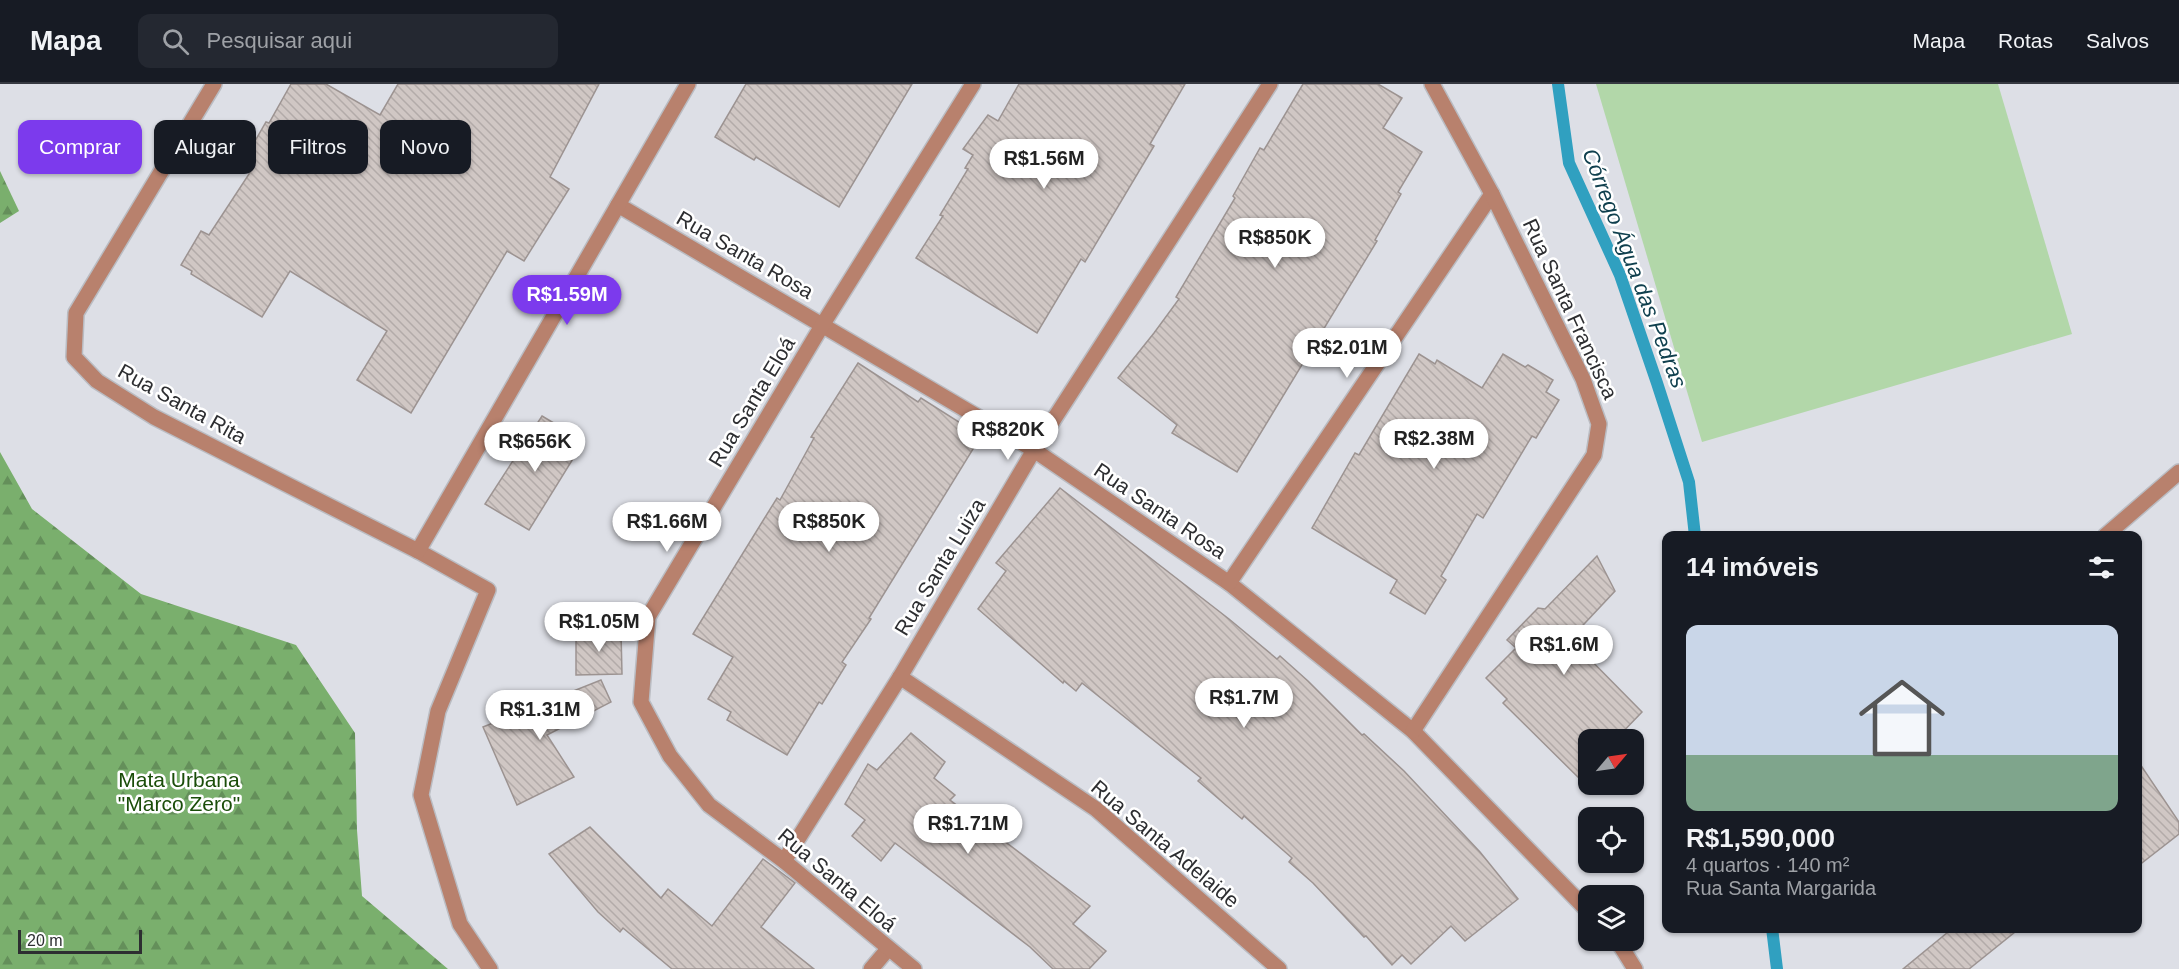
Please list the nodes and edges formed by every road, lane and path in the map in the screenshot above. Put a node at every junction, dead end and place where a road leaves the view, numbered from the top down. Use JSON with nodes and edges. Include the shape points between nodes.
{"nodes":[{"id":1,"x":214,"y":84,"type":"edge"},
{"id":2,"x":688,"y":84,"type":"edge"},
{"id":3,"x":973,"y":84,"type":"edge"},
{"id":4,"x":1270,"y":84,"type":"edge"},
{"id":5,"x":1432,"y":84,"type":"edge"},
{"id":6,"x":1492,"y":194,"type":"junction"},
{"id":7,"x":618,"y":205,"type":"junction"},
{"id":8,"x":823,"y":324,"type":"junction"},
{"id":9,"x":1034,"y":450,"type":"junction"},
{"id":10,"x":2179,"y":472,"type":"edge"},
{"id":11,"x":2111,"y":531,"type":"edge"},
{"id":12,"x":418,"y":551,"type":"junction"},
{"id":13,"x":1229,"y":583,"type":"junction"},
{"id":14,"x":900,"y":677,"type":"junction"},
{"id":15,"x":1413,"y":731,"type":"junction"},
{"id":16,"x":784,"y":861,"type":"junction"},
{"id":17,"x":1578,"y":901,"type":"edge"},
{"id":18,"x":888,"y":949,"type":"junction"},
{"id":19,"x":1624,"y":951,"type":"edge"},
{"id":20,"x":490,"y":969,"type":"edge"},
{"id":21,"x":871,"y":969,"type":"edge"},
{"id":22,"x":914,"y":969,"type":"edge"},
{"id":23,"x":1279,"y":969,"type":"edge"},
{"id":24,"x":1635,"y":969,"type":"edge"}],
"edges":[{"from":1,"to":12,"type":"street","name":"Rua Santa Rita","via":[[76,313],[74,357],[97,381],[154,417]]},
{"from":2,"to":7,"type":"street"},
{"from":3,"to":8,"type":"street","name":"Rua Santa Eloá"},
{"from":4,"to":9,"type":"street","name":"Rua Santa Luiza"},
{"from":5,"to":6,"type":"street","name":"Rua Santa Francisca"},
{"from":6,"to":13,"type":"street"},
{"from":6,"to":15,"type":"street","name":"Rua Santa Francisca","via":[[1583,379],[1599,424],[1594,455]]},
{"from":7,"to":8,"type":"street","name":"Rua Santa Rosa"},
{"from":7,"to":12,"type":"street"},
{"from":8,"to":9,"type":"street","name":"Rua Santa Rosa"},
{"from":8,"to":16,"type":"street","name":"Rua Santa Eloá","via":[[648,617],[641,702],[670,756],[709,805]]},
{"from":9,"to":13,"type":"street","name":"Rua Santa Rosa"},
{"from":9,"to":14,"type":"street","name":"Rua Santa Luiza"},
{"from":10,"to":11,"type":"street"},
{"from":12,"to":20,"type":"street","name":"Rua Santa Rita","via":[[488,590],[438,711],[421,795],[460,924]]},
{"from":13,"to":15,"type":"street","name":"Rua Santa Rosa"},
{"from":14,"to":16,"type":"street","name":"Rua Santa Luiza"},
{"from":14,"to":23,"type":"street","name":"Rua Santa Adelaide","via":[[1096,809]]},
{"from":15,"to":17,"type":"street","name":"Rua Santa Rosa"},
{"from":16,"to":18,"type":"street","name":"Rua Santa Eloá"},
{"from":18,"to":21,"type":"street"},
{"from":18,"to":22,"type":"street","name":"Rua Santa Eloá"},
{"from":19,"to":24,"type":"street"}]}
